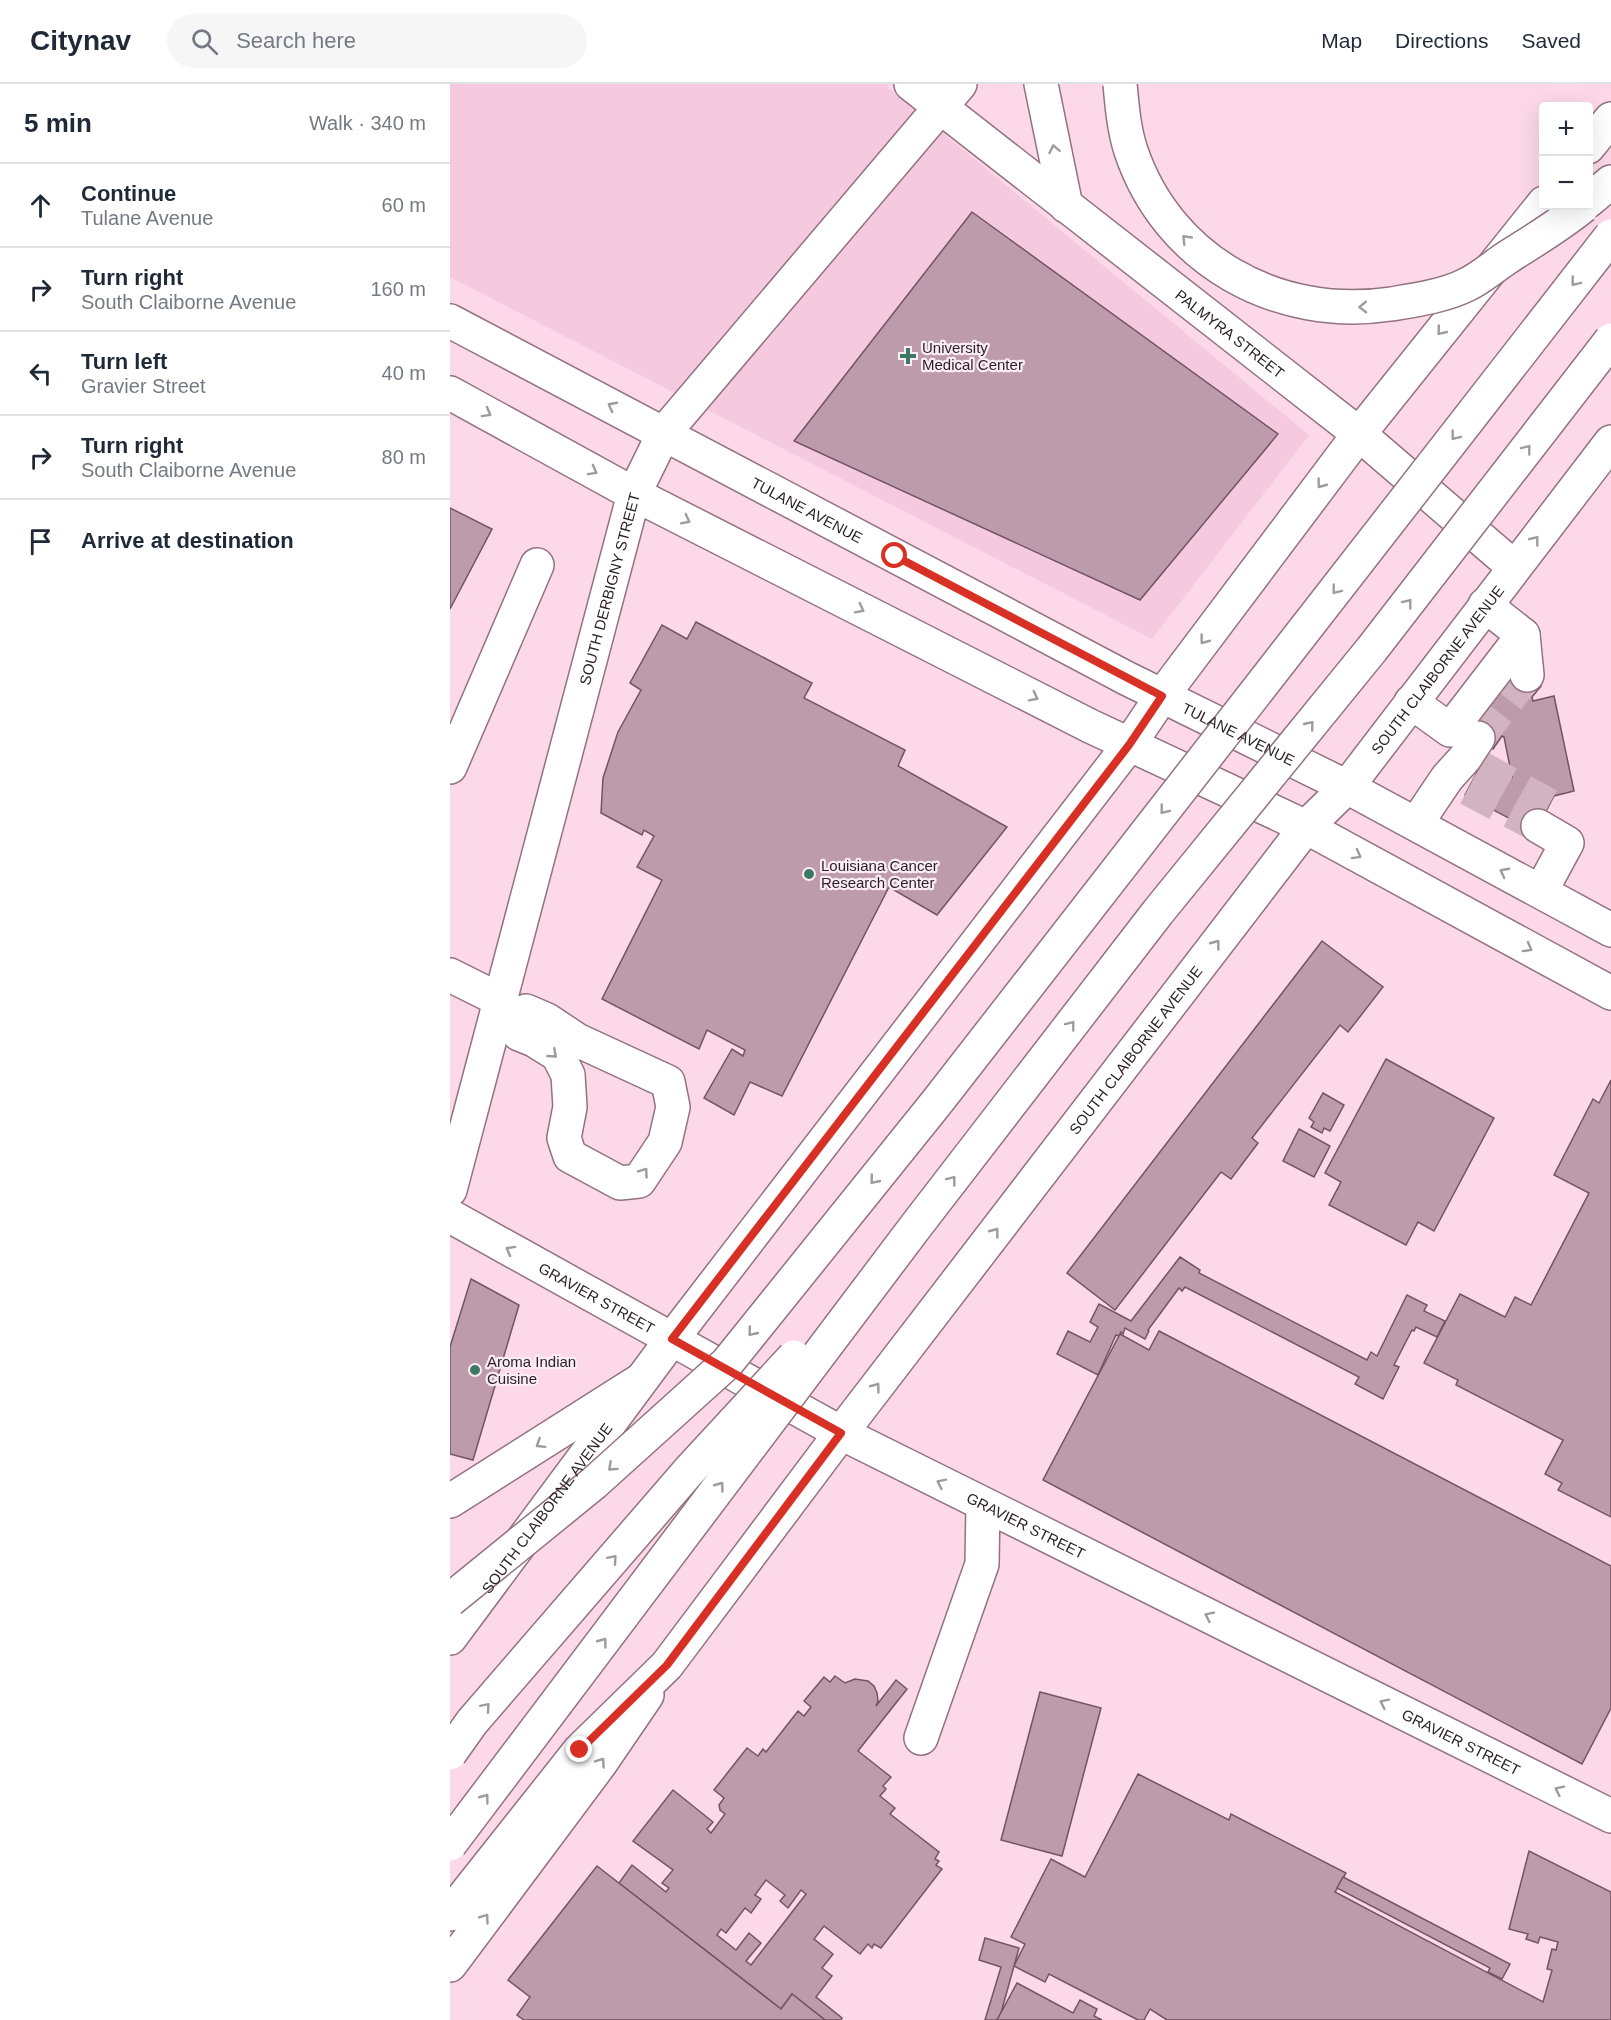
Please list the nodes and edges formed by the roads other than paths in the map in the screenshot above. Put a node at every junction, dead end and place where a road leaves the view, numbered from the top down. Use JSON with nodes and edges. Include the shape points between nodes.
{"nodes":[{"id":1,"x":910,"y":84,"type":"edge"},
{"id":2,"x":1041,"y":84,"type":"edge"},
{"id":3,"x":1120,"y":84,"type":"edge"},
{"id":4,"x":950,"y":96,"type":"edge"},
{"id":5,"x":1611,"y":119,"type":"edge"},
{"id":6,"x":1593,"y":141,"type":"edge"},
{"id":7,"x":1611,"y":182,"type":"edge"},
{"id":8,"x":1593,"y":197,"type":"edge"},
{"id":9,"x":1066,"y":206,"type":"junction"},
{"id":10,"x":1539,"y":209,"type":"edge"},
{"id":11,"x":1577,"y":210,"type":"edge"},
{"id":12,"x":1611,"y":236,"type":"edge"},
{"id":13,"x":450,"y":321,"type":"edge"},
{"id":14,"x":1611,"y":340,"type":"edge"},
{"id":15,"x":450,"y":393,"type":"edge"},
{"id":16,"x":664,"y":433,"type":"junction"},
{"id":17,"x":1359,"y":434,"type":"junction"},
{"id":18,"x":1611,"y":442,"type":"edge"},
{"id":19,"x":634,"y":494,"type":"junction"},
{"id":20,"x":537,"y":565,"type":"dead end"},
{"id":21,"x":1514,"y":567,"type":"junction"},
{"id":22,"x":1485,"y":605,"type":"junction"},
{"id":23,"x":1523,"y":635,"type":"junction"},
{"id":24,"x":1527,"y":675,"type":"tunnel mouth"},
{"id":25,"x":1162,"y":696,"type":"junction"},
{"id":26,"x":1411,"y":702,"type":"junction"},
{"id":27,"x":1129,"y":745,"type":"junction"},
{"id":28,"x":1465,"y":760,"type":"junction"},
{"id":29,"x":450,"y":767,"type":"edge"},
{"id":30,"x":1347,"y":787,"type":"junction"},
{"id":31,"x":1544,"y":815,"type":"tunnel mouth"},
{"id":32,"x":1416,"y":824,"type":"junction"},
{"id":33,"x":1306,"y":827,"type":"junction"},
{"id":34,"x":1540,"y":891,"type":"junction"},
{"id":35,"x":1611,"y":930,"type":"edge"},
{"id":36,"x":450,"y":975,"type":"edge"},
{"id":37,"x":1611,"y":993,"type":"edge"},
{"id":38,"x":502,"y":1011,"type":"junction"},
{"id":39,"x":450,"y":1190,"type":"edge"},
{"id":40,"x":450,"y":1216,"type":"edge"},
{"id":41,"x":916,"y":1226,"type":"junction"},
{"id":42,"x":672,"y":1339,"type":"junction"},
{"id":43,"x":642,"y":1379,"type":"junction"},
{"id":44,"x":841,"y":1433,"type":"junction"},
{"id":45,"x":450,"y":1501,"type":"edge"},
{"id":46,"x":983,"y":1504,"type":"junction"},
{"id":47,"x":450,"y":1600,"type":"edge"},
{"id":48,"x":450,"y":1638,"type":"edge"},
{"id":49,"x":667,"y":1665,"type":"junction"},
{"id":50,"x":921,"y":1738,"type":"dead end"},
{"id":51,"x":450,"y":1753,"type":"edge"},
{"id":52,"x":1611,"y":1816,"type":"edge"},
{"id":53,"x":450,"y":1844,"type":"edge"},
{"id":54,"x":450,"y":1914,"type":"edge"},
{"id":55,"x":450,"y":1965,"type":"edge"}],
"edges":[{"from":1,"to":4,"type":"main road","name":"PALMYRA STREET"},
{"from":9,"to":2,"type":"main road","one_way":true},
{"from":11,"to":3,"type":"main road","one_way":true,"bridge":true,"via":[[1466,286],[1368,307],[1299,302],[1230,276],[1186,240],[1158,208],[1131,150]]},
{"from":4,"to":9,"type":"main road","name":"PALMYRA STREET"},
{"from":4,"to":16,"type":"main road","name":"SOUTH DERBIGNY STREET"},
{"from":5,"to":6,"type":"main road"},
{"from":7,"to":8,"type":"main road"},
{"from":9,"to":17,"type":"main road","name":"PALMYRA STREET"},
{"from":10,"to":17,"type":"main road","name":"SOUTH CLAIBORNE AVENUE","one_way":true},
{"from":12,"to":47,"type":"main road","one_way":true,"bridge":true,"via":[[938,1102],[727,1363],[594,1483]]},
{"from":16,"to":13,"type":"main road","name":"TULANE AVENUE","one_way":true},
{"from":41,"to":14,"type":"main road","one_way":true,"bridge":true,"via":[[1158,912],[1372,649]]},
{"from":15,"to":19,"type":"main road","one_way":true},
{"from":16,"to":19,"type":"main road","name":"SOUTH DERBIGNY STREET"},
{"from":16,"to":25,"type":"main road","name":"TULANE AVENUE"},
{"from":17,"to":21,"type":"main road","name":"PALMYRA STREET"},
{"from":17,"to":25,"type":"main road","name":"SOUTH CLAIBORNE AVENUE","one_way":true},
{"from":21,"to":18,"type":"main road","name":"SOUTH CLAIBORNE AVENUE","one_way":true},
{"from":19,"to":27,"type":"main road","one_way":true},
{"from":19,"to":38,"type":"main road","name":"SOUTH DERBIGNY STREET"},
{"from":20,"to":29,"type":"main road"},
{"from":21,"to":22,"type":"main road","name":"SOUTH CLAIBORNE AVENUE"},
{"from":22,"to":23,"type":"main road"},
{"from":22,"to":26,"type":"main road","name":"SOUTH CLAIBORNE AVENUE"},
{"from":23,"to":24,"type":"main road"},
{"from":23,"to":28,"type":"main road"},
{"from":25,"to":27,"type":"main road","name":"SOUTH CLAIBORNE AVENUE"},
{"from":25,"to":30,"type":"main road","name":"TULANE AVENUE"},
{"from":26,"to":28,"type":"main road"},
{"from":26,"to":30,"type":"main road","name":"SOUTH CLAIBORNE AVENUE"},
{"from":27,"to":33,"type":"main road"},
{"from":27,"to":42,"type":"main road","name":"SOUTH CLAIBORNE AVENUE"},
{"from":28,"to":32,"type":"main road"},
{"from":30,"to":32,"type":"main road","name":"TULANE AVENUE"},
{"from":30,"to":33,"type":"main road","name":"SOUTH CLAIBORNE AVENUE"},
{"from":31,"to":34,"type":"main road","via":[[1567,843]]},
{"from":34,"to":32,"type":"main road","name":"TULANE AVENUE","one_way":true},
{"from":33,"to":37,"type":"main road","one_way":true},
{"from":44,"to":33,"type":"main road","name":"SOUTH CLAIBORNE AVENUE","one_way":true},
{"from":34,"to":35,"type":"main road","name":"TULANE AVENUE"},
{"from":36,"to":38,"type":"main road"},
{"from":38,"to":38,"type":"main road","one_way":true,"via":[[519,1034],[558,1055],[568,1075],[570,1107],[564,1138],[570,1156],[620,1183],[639,1181],[665,1142],[672,1107],[668,1082],[577,1040],[526,1011]]},
{"from":38,"to":39,"type":"main road","name":"SOUTH DERBIGNY STREET"},
{"from":42,"to":40,"type":"main road","name":"GRAVIER STREET","one_way":true},
{"from":51,"to":41,"type":"main road","one_way":true,"bridge":true,"via":[[472,1722],[688,1472]]},
{"from":53,"to":41,"type":"main road","one_way":true,"bridge":true},
{"from":42,"to":43,"type":"main road","name":"SOUTH CLAIBORNE AVENUE"},
{"from":42,"to":44,"type":"main road","name":"GRAVIER STREET"},
{"from":43,"to":45,"type":"main road","name":"SOUTH CLAIBORNE AVENUE","one_way":true},
{"from":43,"to":48,"type":"main road","name":"SOUTH CLAIBORNE AVENUE"},
{"from":46,"to":44,"type":"main road","name":"GRAVIER STREET","one_way":true},
{"from":44,"to":49,"type":"main road","name":"SOUTH CLAIBORNE AVENUE"},
{"from":46,"to":50,"type":"main road","via":[[982,1564]]},
{"from":52,"to":46,"type":"main road","name":"GRAVIER STREET","one_way":true},
{"from":49,"to":54,"type":"main road","name":"SOUTH CLAIBORNE AVENUE","via":[[580,1750]]},
{"from":55,"to":49,"type":"main road","name":"SOUTH CLAIBORNE AVENUE","one_way":true,"via":[[600,1764]]}]}
